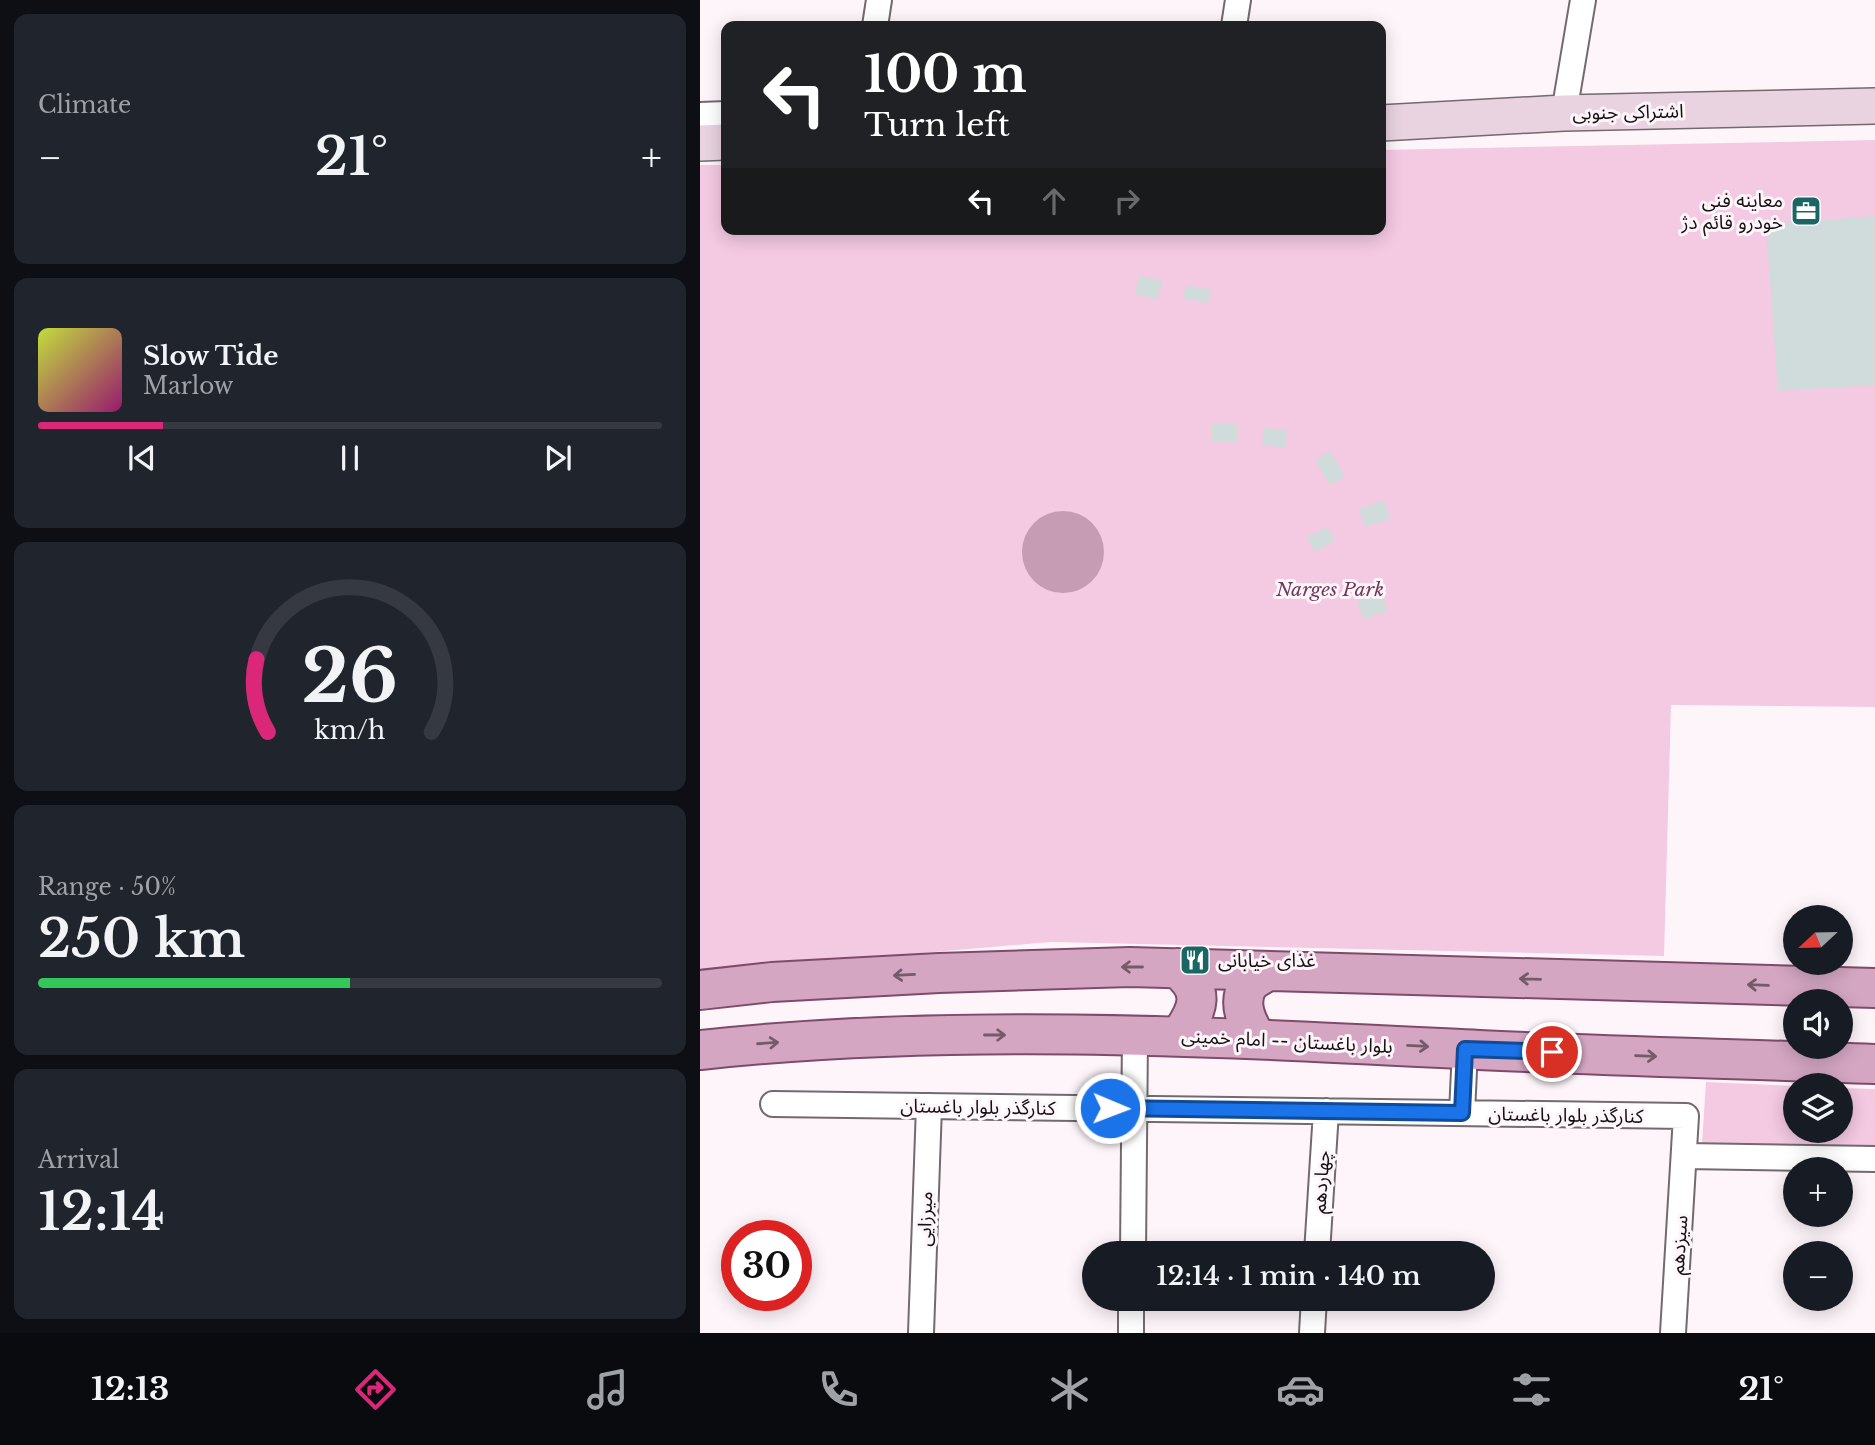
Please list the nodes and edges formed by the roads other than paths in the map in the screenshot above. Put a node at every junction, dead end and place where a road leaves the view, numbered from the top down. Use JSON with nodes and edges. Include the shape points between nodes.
{"nodes":[{"id":1,"x":879,"y":0,"type":"edge"},
{"id":2,"x":1238,"y":0,"type":"edge"},
{"id":3,"x":1583,"y":0,"type":"edge"},
{"id":4,"x":876,"y":21,"type":"edge"},
{"id":5,"x":1235,"y":21,"type":"edge"},
{"id":6,"x":1875,"y":106,"type":"edge"},
{"id":7,"x":1564,"y":113,"type":"junction"},
{"id":8,"x":721,"y":114,"type":"edge"},
{"id":9,"x":700,"y":115,"type":"edge"},
{"id":10,"x":1386,"y":123,"type":"edge"},
{"id":11,"x":721,"y":142,"type":"edge"},
{"id":12,"x":700,"y":143,"type":"edge"},
{"id":13,"x":721,"y":161,"type":"edge"},
{"id":14,"x":700,"y":162,"type":"edge"},
{"id":15,"x":1177,"y":968,"type":"junction"},
{"id":16,"x":1266,"y":972,"type":"junction"},
{"id":17,"x":1875,"y":988,"type":"edge"},
{"id":18,"x":700,"y":990,"type":"edge"},
{"id":19,"x":1135,"y":1034,"type":"junction"},
{"id":20,"x":1180,"y":1036,"type":"junction"},
{"id":21,"x":1257,"y":1039,"type":"junction"},
{"id":22,"x":1465,"y":1049,"type":"junction"},
{"id":23,"x":700,"y":1050,"type":"edge"},
{"id":24,"x":1875,"y":1064,"type":"edge"},
{"id":25,"x":773,"y":1104,"type":"dead end"},
{"id":26,"x":929,"y":1106,"type":"junction"},
{"id":27,"x":1136,"y":1109,"type":"junction"},
{"id":28,"x":1326,"y":1111,"type":"junction"},
{"id":29,"x":1462,"y":1113,"type":"junction"},
{"id":30,"x":1686,"y":1116,"type":"joint"},
{"id":31,"x":1685,"y":1156,"type":"junction"},
{"id":32,"x":1875,"y":1159,"type":"edge"},
{"id":33,"x":1133,"y":1241,"type":"edge"},
{"id":34,"x":1318,"y":1241,"type":"edge"},
{"id":35,"x":1132,"y":1311,"type":"edge"},
{"id":36,"x":1313,"y":1311,"type":"edge"},
{"id":37,"x":921,"y":1333,"type":"edge"},
{"id":38,"x":1131,"y":1333,"type":"edge"},
{"id":39,"x":1312,"y":1333,"type":"edge"},
{"id":40,"x":1673,"y":1333,"type":"edge"}],
"edges":[{"from":1,"to":4,"type":"street"},
{"from":2,"to":5,"type":"street"},
{"from":3,"to":7,"type":"street"},
{"from":6,"to":7,"type":"main road","name":"اشتراکی جنوبی"},
{"from":7,"to":10,"type":"main road","name":"اشتراکی جنوبی"},
{"from":8,"to":9,"type":"street"},
{"from":11,"to":12,"type":"main road"},
{"from":13,"to":14,"type":"main road"},
{"from":15,"to":16,"type":"main road"},
{"from":15,"to":18,"type":"main road","one_way":true,"via":[[939,972]]},
{"from":15,"to":20,"type":"main road","via":[[1197,990],[1196,1007]]},
{"from":17,"to":16,"type":"main road","one_way":true},
{"from":16,"to":21,"type":"main road","via":[[1248,984],[1243,1000],[1245,1021]]},
{"from":19,"to":20,"type":"main road","name":"بلوار باغستان -- امام خمینی"},
{"from":23,"to":19,"type":"main road","name":"بلوار باغستان -- امام خمینی","one_way":true,"via":[[931,1035]]},
{"from":19,"to":27,"type":"street"},
{"from":20,"to":21,"type":"main road","name":"بلوار باغستان -- امام خمینی"},
{"from":21,"to":22,"type":"main road","name":"بلوار باغستان -- امام خمینی","one_way":true},
{"from":22,"to":24,"type":"main road","name":"بلوار باغستان -- امام خمینی","one_way":true},
{"from":22,"to":29,"type":"street"},
{"from":25,"to":26,"type":"street","name":"کنارگذر بلوار باغستان"},
{"from":26,"to":27,"type":"street","name":"کنارگذر بلوار باغستان"},
{"from":26,"to":37,"type":"street","name":"میرزایی"},
{"from":27,"to":28,"type":"street","name":"کنارگذر بلوار باغستان"},
{"from":27,"to":33,"type":"street"},
{"from":28,"to":29,"type":"street","name":"کنارگذر بلوار باغستان"},
{"from":28,"to":34,"type":"street","name":"چهاردهم"},
{"from":29,"to":30,"type":"street","name":"کنارگذر بلوار باغستان"},
{"from":30,"to":31,"type":"street","name":"سیزدهم"},
{"from":31,"to":32,"type":"street"},
{"from":31,"to":40,"type":"street","name":"سیزدهم"},
{"from":35,"to":38,"type":"street"},
{"from":36,"to":39,"type":"street"}]}
